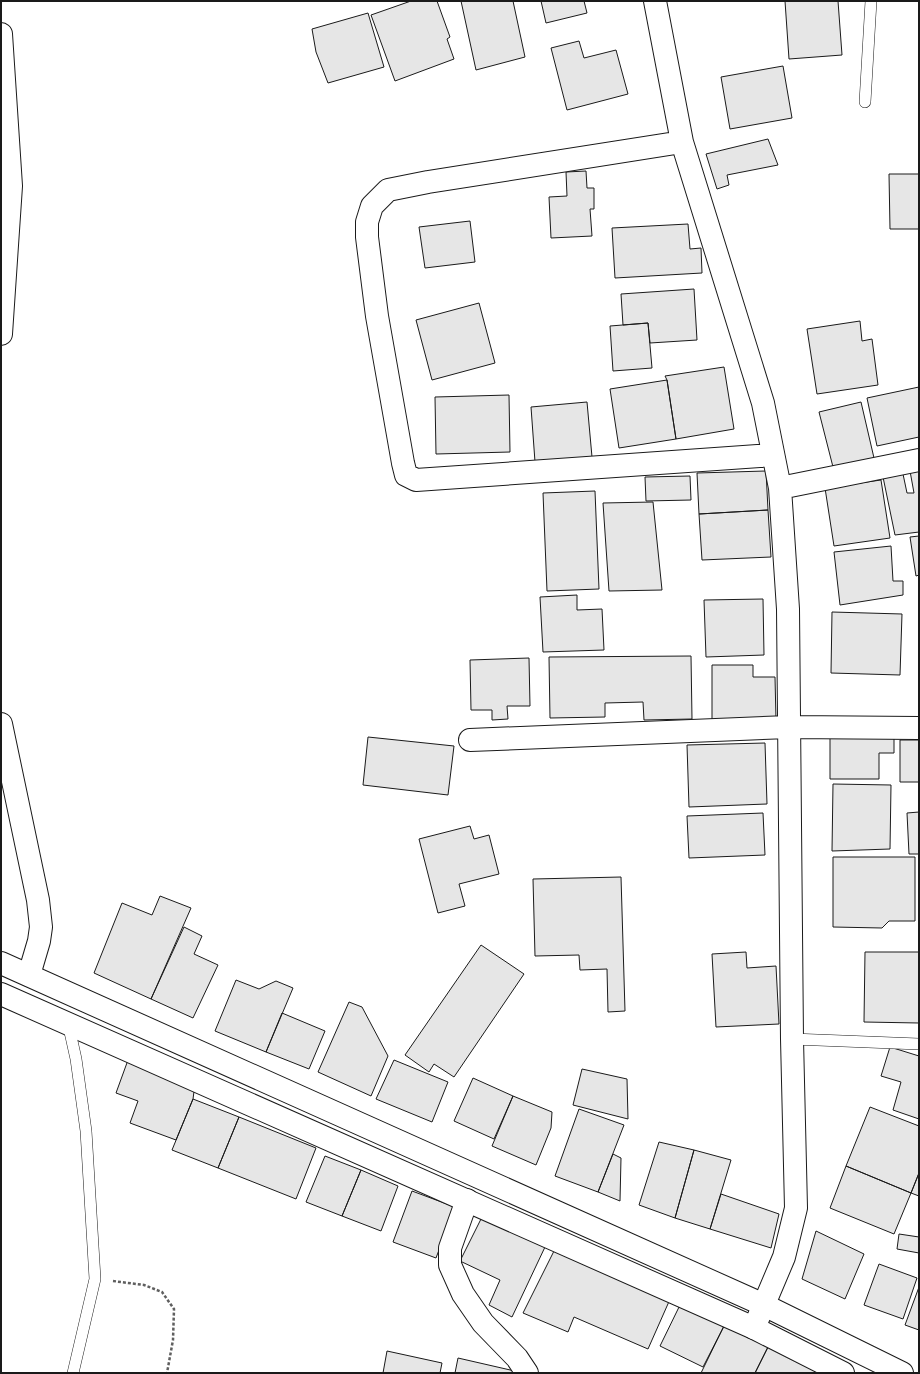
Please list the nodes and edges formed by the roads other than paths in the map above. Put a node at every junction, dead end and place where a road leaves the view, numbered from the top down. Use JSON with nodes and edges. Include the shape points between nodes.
{"nodes":[{"id":1,"x":655,"y":1,"type":"edge"},
{"id":2,"x":871,"y":1,"type":"edge"},
{"id":3,"x":1,"y":34,"type":"edge"},
{"id":4,"x":865,"y":102,"type":"dead end"},
{"id":5,"x":682,"y":142,"type":"junction"},
{"id":6,"x":1,"y":334,"type":"edge"},
{"id":7,"x":773,"y":456,"type":"junction"},
{"id":8,"x":919,"y":460,"type":"edge"},
{"id":9,"x":780,"y":488,"type":"junction"},
{"id":10,"x":1,"y":724,"type":"edge"},
{"id":11,"x":789,"y":727,"type":"junction"},
{"id":12,"x":919,"y":728,"type":"edge"},
{"id":13,"x":470,"y":740,"type":"dead end"},
{"id":14,"x":3,"y":970,"type":"edge"},
{"id":15,"x":29,"y":975,"type":"junction"},
{"id":16,"x":55,"y":986,"type":"junction"},
{"id":17,"x":1,"y":994,"type":"edge"},
{"id":18,"x":43,"y":1012,"type":"junction"},
{"id":19,"x":68,"y":1023,"type":"junction"},
{"id":20,"x":792,"y":1038,"type":"junction"},
{"id":21,"x":919,"y":1044,"type":"edge"},
{"id":22,"x":467,"y":1200,"type":"junction"},
{"id":23,"x":764,"y":1305,"type":"junction"},
{"id":24,"x":754,"y":1328,"type":"junction"},
{"id":25,"x":73,"y":1373,"type":"edge"},
{"id":26,"x":527,"y":1373,"type":"edge"},
{"id":27,"x":843,"y":1373,"type":"edge"},
{"id":28,"x":902,"y":1373,"type":"edge"}],
"edges":[{"from":1,"to":5,"type":"street"},
{"from":2,"to":4,"type":"lane"},
{"from":3,"to":6,"type":"street","via":[[12,186]]},
{"from":5,"to":7,"type":"street","via":[[763,403]]},
{"from":5,"to":7,"type":"street","via":[[388,190],[372,206],[367,222],[367,237],[402,463],[406,475],[416,480]]},
{"from":7,"to":9,"type":"street"},
{"from":8,"to":9,"type":"street"},
{"from":9,"to":11,"type":"street","via":[[788,609]]},
{"from":10,"to":15,"type":"street","via":[[38,900],[41,927]]},
{"from":11,"to":12,"type":"street"},
{"from":11,"to":13,"type":"street"},
{"from":11,"to":20,"type":"street"},
{"from":14,"to":15,"type":"street"},
{"from":15,"to":16,"type":"street"},
{"from":16,"to":18,"type":"street"},
{"from":16,"to":23,"type":"street"},
{"from":17,"to":18,"type":"street"},
{"from":18,"to":19,"type":"street"},
{"from":19,"to":22,"type":"street"},
{"from":19,"to":25,"type":"lane","via":[[86,1131],[95,1279]]},
{"from":20,"to":21,"type":"lane"},
{"from":20,"to":23,"type":"street","via":[[796,1208],[784,1256]]},
{"from":22,"to":24,"type":"street"},
{"from":22,"to":26,"type":"street","via":[[450,1248],[450,1265],[463,1294],[482,1323],[517,1358]]},
{"from":23,"to":24,"type":"street"},
{"from":23,"to":28,"type":"street"},
{"from":24,"to":27,"type":"street"}]}
